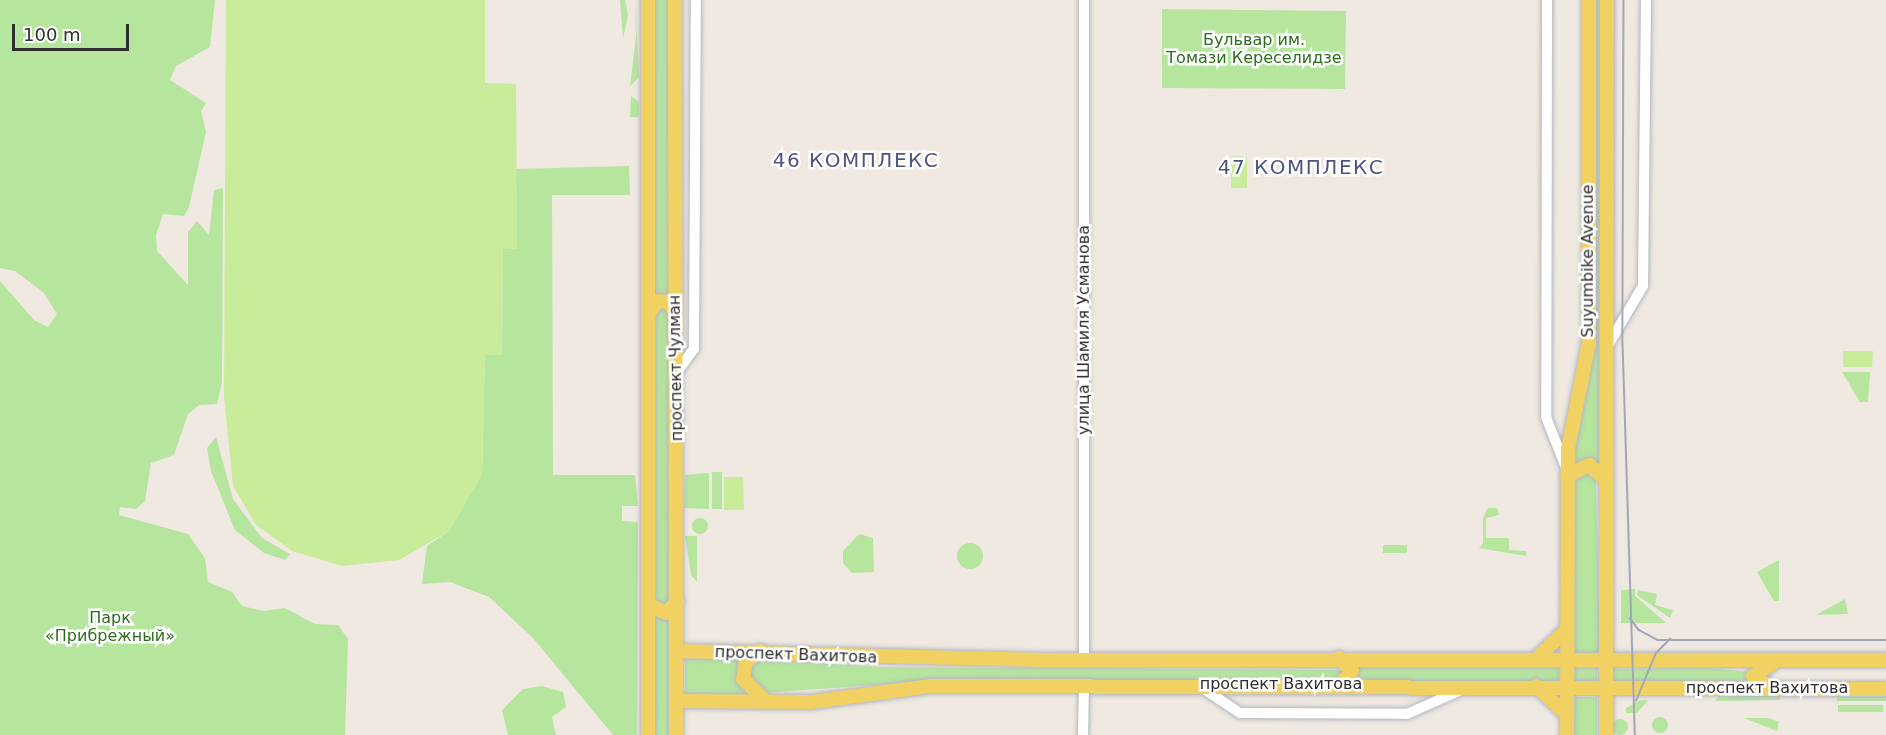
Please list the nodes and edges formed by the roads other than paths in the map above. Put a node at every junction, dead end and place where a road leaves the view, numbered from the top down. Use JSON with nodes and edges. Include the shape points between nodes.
{"nodes":[{"id":1,"x":648,"y":0,"type":"edge"},
{"id":2,"x":675,"y":0,"type":"edge"},
{"id":3,"x":696,"y":0,"type":"edge"},
{"id":4,"x":1084,"y":0,"type":"edge"},
{"id":5,"x":1547,"y":0,"type":"edge"},
{"id":6,"x":1589,"y":0,"type":"edge"},
{"id":7,"x":1607,"y":0,"type":"edge"},
{"id":8,"x":1646,"y":0,"type":"edge"},
{"id":9,"x":675,"y":312,"type":"junction"},
{"id":10,"x":648,"y":314,"type":"junction"},
{"id":11,"x":1607,"y":347,"type":"junction"},
{"id":12,"x":677,"y":372,"type":"junction"},
{"id":13,"x":1567,"y":473,"type":"junction"},
{"id":14,"x":1606,"y":480,"type":"junction"},
{"id":15,"x":677,"y":602,"type":"junction"},
{"id":16,"x":648,"y":604,"type":"junction"},
{"id":17,"x":1567,"y":628,"type":"junction"},
{"id":18,"x":1606,"y":628,"type":"junction"},
{"id":19,"x":677,"y":651,"type":"junction"},
{"id":20,"x":760,"y":651,"type":"junction"},
{"id":21,"x":1622,"y":657,"type":"junction"},
{"id":22,"x":1339,"y":658,"type":"junction"},
{"id":23,"x":1536,"y":658,"type":"junction"},
{"id":24,"x":1568,"y":659,"type":"junction"},
{"id":25,"x":1606,"y":659,"type":"junction"},
{"id":26,"x":1084,"y":660,"type":"junction"},
{"id":27,"x":1886,"y":660,"type":"edge"},
{"id":28,"x":1782,"y":661,"type":"junction"},
{"id":29,"x":1084,"y":684,"type":"junction"},
{"id":30,"x":1196,"y":684,"type":"junction"},
{"id":31,"x":1340,"y":685,"type":"junction"},
{"id":32,"x":1470,"y":685,"type":"junction"},
{"id":33,"x":1536,"y":686,"type":"junction"},
{"id":34,"x":1568,"y":686,"type":"junction"},
{"id":35,"x":1606,"y":687,"type":"junction"},
{"id":36,"x":1623,"y":687,"type":"junction"},
{"id":37,"x":1780,"y":688,"type":"junction"},
{"id":38,"x":1886,"y":689,"type":"edge"},
{"id":39,"x":677,"y":701,"type":"junction"},
{"id":40,"x":766,"y":702,"type":"junction"},
{"id":41,"x":1567,"y":715,"type":"junction"},
{"id":42,"x":1606,"y":715,"type":"junction"},
{"id":43,"x":648,"y":735,"type":"edge"},
{"id":44,"x":676,"y":735,"type":"edge"},
{"id":45,"x":1083,"y":735,"type":"edge"},
{"id":46,"x":1566,"y":735,"type":"edge"},
{"id":47,"x":1606,"y":735,"type":"edge"}],
"edges":[{"from":1,"to":10,"type":"main road","name":"проспект Чулман"},
{"from":2,"to":9,"type":"main road","name":"проспект Чулман"},
{"from":3,"to":12,"type":"street","via":[[694,349]]},
{"from":4,"to":26,"type":"street","name":"улица Шамиля Усманова"},
{"from":5,"to":13,"type":"street","via":[[1546,417]]},
{"from":6,"to":13,"type":"main road","name":"Suyumbike Avenue","via":[[1589,342]]},
{"from":7,"to":11,"type":"main road","name":"Suyumbike Avenue"},
{"from":8,"to":11,"type":"street","via":[[1643,286]]},
{"from":9,"to":10,"type":"main road","via":[[669,302],[658,301]]},
{"from":9,"to":12,"type":"main road","name":"проспект Чулман"},
{"from":10,"to":16,"type":"main road","name":"проспект Чулман"},
{"from":11,"to":14,"type":"main road","name":"Suyumbike Avenue"},
{"from":12,"to":15,"type":"main road","name":"проспект Чулман"},
{"from":13,"to":14,"type":"main road","via":[[1589,465]]},
{"from":13,"to":17,"type":"main road","name":"Suyumbike Avenue"},
{"from":14,"to":18,"type":"main road","name":"Suyumbike Avenue"},
{"from":15,"to":16,"type":"main road","via":[[666,613]]},
{"from":15,"to":19,"type":"main road","name":"проспект Чулман"},
{"from":16,"to":43,"type":"main road","name":"проспект Чулман"},
{"from":17,"to":23,"type":"main road"},
{"from":17,"to":24,"type":"main road","name":"Suyumbike Avenue"},
{"from":18,"to":21,"type":"main road"},
{"from":18,"to":25,"type":"main road","name":"Suyumbike Avenue"},
{"from":19,"to":20,"type":"main road","name":"проспект Вахитова"},
{"from":19,"to":39,"type":"main road","name":"проспект Чулман"},
{"from":20,"to":26,"type":"main road","name":"проспект Вахитова"},
{"from":20,"to":40,"type":"main road","via":[[746,661],[743,679]]},
{"from":21,"to":25,"type":"main road","name":"проспект Вахитова"},
{"from":21,"to":28,"type":"main road","name":"проспект Вахитова"},
{"from":22,"to":23,"type":"main road","name":"проспект Вахитова"},
{"from":22,"to":26,"type":"main road","name":"проспект Вахитова"},
{"from":22,"to":31,"type":"main road","via":[[1352,670]]},
{"from":23,"to":24,"type":"main road","name":"проспект Вахитова"},
{"from":24,"to":25,"type":"main road","name":"проспект Вахитова"},
{"from":24,"to":34,"type":"main road","name":"Suyumbike Avenue"},
{"from":25,"to":35,"type":"main road","name":"Suyumbike Avenue"},
{"from":27,"to":28,"type":"main road","name":"проспект Вахитова"},
{"from":28,"to":37,"type":"main road","via":[[1753,676],[1758,683]]},
{"from":29,"to":30,"type":"main road","name":"проспект Вахитова"},
{"from":29,"to":40,"type":"main road","name":"проспект Вахитова","via":[[931,686],[838,699]]},
{"from":29,"to":45,"type":"street"},
{"from":30,"to":31,"type":"main road","name":"проспект Вахитова"},
{"from":30,"to":32,"type":"street","via":[[1240,713],[1396,714],[1407,714]]},
{"from":31,"to":32,"type":"main road","name":"проспект Вахитова"},
{"from":32,"to":33,"type":"main road","name":"проспект Вахитова"},
{"from":33,"to":34,"type":"main road","name":"проспект Вахитова"},
{"from":33,"to":41,"type":"main road"},
{"from":34,"to":35,"type":"main road","name":"проспект Вахитова"},
{"from":34,"to":41,"type":"main road","name":"Suyumbike Avenue"},
{"from":35,"to":36,"type":"main road","name":"проспект Вахитова"},
{"from":35,"to":42,"type":"main road","name":"Suyumbike Avenue"},
{"from":36,"to":37,"type":"main road","name":"проспект Вахитова"},
{"from":36,"to":42,"type":"main road"},
{"from":37,"to":38,"type":"main road","name":"проспект Вахитова"},
{"from":39,"to":40,"type":"main road","name":"проспект Вахитова"},
{"from":39,"to":44,"type":"main road","name":"проспект Чулман"},
{"from":41,"to":46,"type":"main road","name":"Suyumbike Avenue"},
{"from":42,"to":47,"type":"main road","name":"Suyumbike Avenue"}]}
